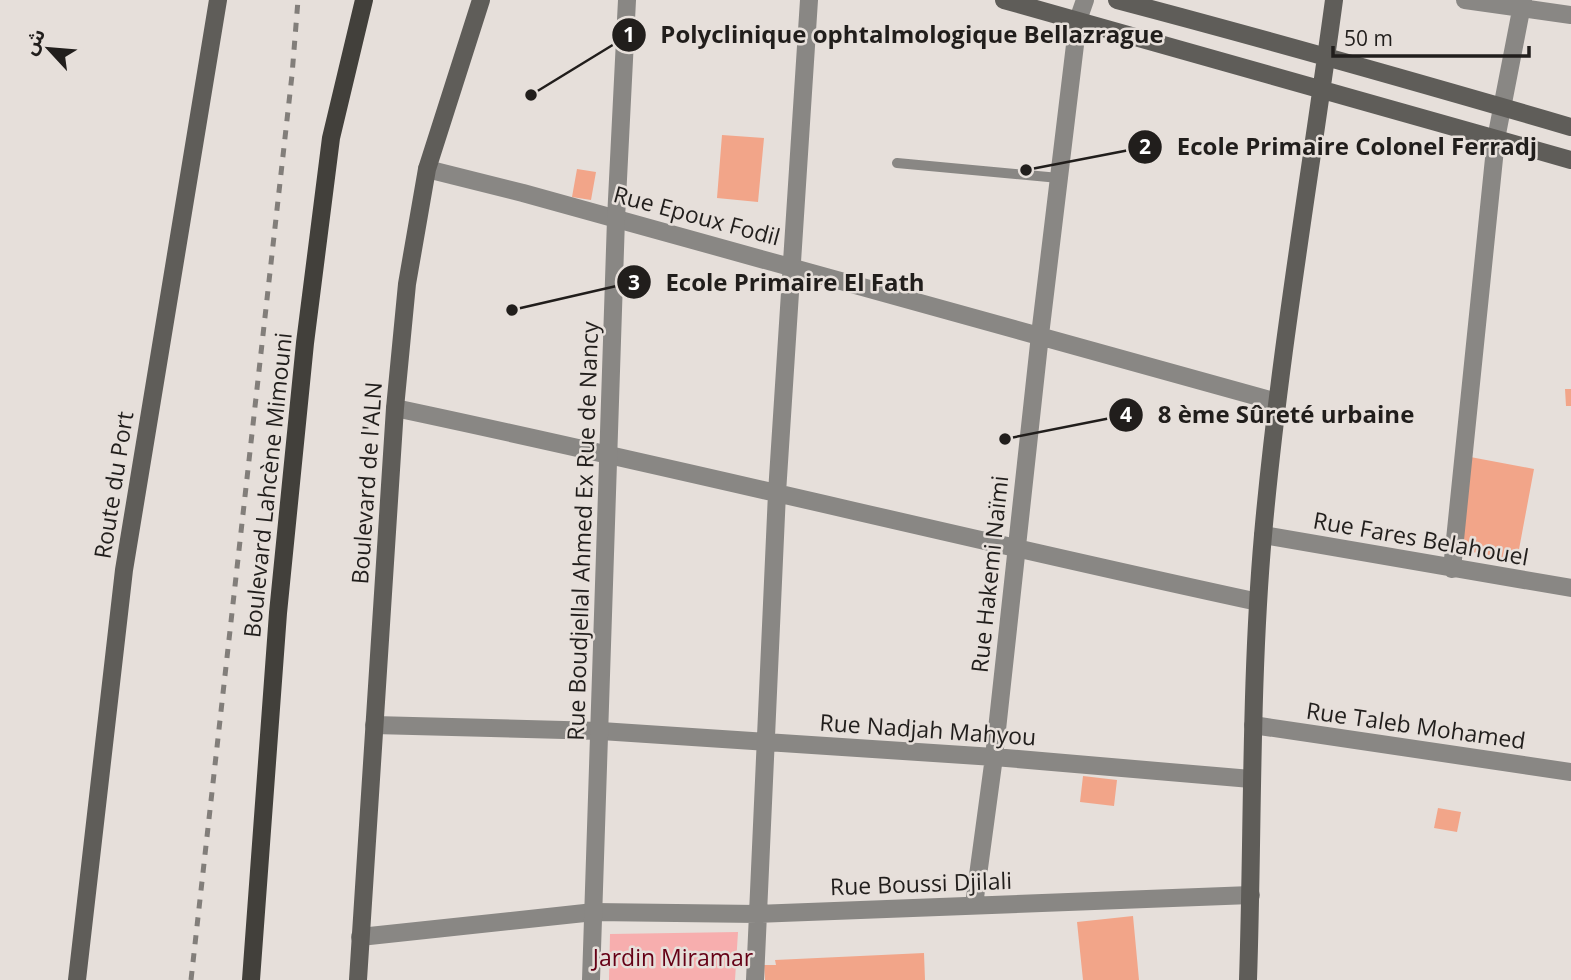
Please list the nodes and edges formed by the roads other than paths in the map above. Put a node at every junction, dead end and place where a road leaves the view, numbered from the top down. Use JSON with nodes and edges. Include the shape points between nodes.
{"nodes":[{"id":1,"x":218,"y":0,"type":"edge"},
{"id":2,"x":364,"y":0,"type":"edge"},
{"id":3,"x":481,"y":0,"type":"edge"},
{"id":4,"x":627,"y":0,"type":"edge"},
{"id":5,"x":809,"y":0,"type":"edge"},
{"id":6,"x":1004,"y":0,"type":"edge"},
{"id":7,"x":1085,"y":0,"type":"edge"},
{"id":8,"x":1117,"y":0,"type":"edge"},
{"id":9,"x":1335,"y":0,"type":"edge"},
{"id":10,"x":1465,"y":0,"type":"edge"},
{"id":11,"x":1523,"y":4,"type":"edge"},
{"id":12,"x":1571,"y":15,"type":"edge"},
{"id":13,"x":1078,"y":20,"type":"junction"},
{"id":14,"x":1326,"y":59,"type":"junction"},
{"id":15,"x":1321,"y":91,"type":"junction"},
{"id":16,"x":1501,"y":106,"type":"junction"},
{"id":17,"x":1571,"y":127,"type":"edge"},
{"id":18,"x":1496,"y":139,"type":"junction"},
{"id":19,"x":1571,"y":160,"type":"edge"},
{"id":20,"x":897,"y":163,"type":"dead end"},
{"id":21,"x":427,"y":169,"type":"junction"},
{"id":22,"x":1059,"y":178,"type":"junction"},
{"id":23,"x":616,"y":219,"type":"junction"},
{"id":24,"x":792,"y":267,"type":"junction"},
{"id":25,"x":1040,"y":335,"type":"junction"},
{"id":26,"x":1277,"y":402,"type":"junction"},
{"id":27,"x":395,"y":408,"type":"junction"},
{"id":28,"x":608,"y":453,"type":"junction"},
{"id":29,"x":777,"y":493,"type":"junction"},
{"id":30,"x":1263,"y":535,"type":"junction"},
{"id":31,"x":1016,"y":548,"type":"junction"},
{"id":32,"x":1452,"y":569,"type":"junction"},
{"id":33,"x":1571,"y":588,"type":"edge"},
{"id":34,"x":1258,"y":602,"type":"junction"},
{"id":35,"x":1253,"y":725,"type":"junction"},
{"id":36,"x":374,"y":726,"type":"junction"},
{"id":37,"x":601,"y":731,"type":"junction"},
{"id":38,"x":767,"y":742,"type":"junction"},
{"id":39,"x":994,"y":757,"type":"junction"},
{"id":40,"x":1571,"y":772,"type":"edge"},
{"id":41,"x":1251,"y":779,"type":"junction"},
{"id":42,"x":1251,"y":895,"type":"junction"},
{"id":43,"x":974,"y":905,"type":"junction"},
{"id":44,"x":594,"y":912,"type":"junction"},
{"id":45,"x":758,"y":914,"type":"junction"},
{"id":46,"x":360,"y":937,"type":"junction"},
{"id":47,"x":77,"y":980,"type":"edge"},
{"id":48,"x":251,"y":980,"type":"edge"},
{"id":49,"x":358,"y":980,"type":"edge"},
{"id":50,"x":591,"y":980,"type":"edge"},
{"id":51,"x":755,"y":980,"type":"edge"},
{"id":52,"x":1248,"y":980,"type":"edge"}],
"edges":[{"from":1,"to":47,"type":"main road","name":"Route du Port","via":[[124,570]]},
{"from":2,"to":48,"type":"main road","name":"Boulevard Lahcène Mimouni","via":[[331,138],[304,343],[278,613]]},
{"from":3,"to":21,"type":"main road","name":"Boulevard de l'ALN"},
{"from":4,"to":23,"type":"street","name":"Rue Boudjellal Ahmed Ex Rue de Nancy"},
{"from":5,"to":24,"type":"street"},
{"from":6,"to":13,"type":"main road"},
{"from":7,"to":13,"type":"street","name":"Rue Hakemi Naïmi"},
{"from":8,"to":14,"type":"main road"},
{"from":9,"to":14,"type":"main road"},
{"from":10,"to":11,"type":"street"},
{"from":11,"to":12,"type":"street"},
{"from":11,"to":16,"type":"street"},
{"from":13,"to":15,"type":"main road"},
{"from":13,"to":22,"type":"street","name":"Rue Hakemi Naïmi"},
{"from":14,"to":15,"type":"main road"},
{"from":14,"to":16,"type":"main road"},
{"from":15,"to":18,"type":"main road"},
{"from":15,"to":26,"type":"main road"},
{"from":16,"to":17,"type":"main road"},
{"from":16,"to":18,"type":"street"},
{"from":18,"to":19,"type":"main road"},
{"from":18,"to":32,"type":"street"},
{"from":20,"to":22,"type":"lane"},
{"from":21,"to":23,"type":"street","name":"Rue Epoux Fodil"},
{"from":21,"to":27,"type":"main road","name":"Boulevard de l'ALN","via":[[407,284]]},
{"from":22,"to":25,"type":"street","name":"Rue Hakemi Naïmi"},
{"from":23,"to":24,"type":"street","name":"Rue Epoux Fodil"},
{"from":23,"to":28,"type":"street","name":"Rue Boudjellal Ahmed Ex Rue de Nancy"},
{"from":24,"to":25,"type":"street","name":"Rue Epoux Fodil"},
{"from":24,"to":29,"type":"street"},
{"from":25,"to":26,"type":"street","name":"Rue Epoux Fodil"},
{"from":25,"to":31,"type":"street","name":"Rue Hakemi Naïmi"},
{"from":26,"to":30,"type":"main road"},
{"from":27,"to":28,"type":"street"},
{"from":27,"to":36,"type":"main road","name":"Boulevard de l'ALN"},
{"from":28,"to":29,"type":"street"},
{"from":28,"to":37,"type":"street","name":"Rue Boudjellal Ahmed Ex Rue de Nancy"},
{"from":29,"to":31,"type":"street"},
{"from":29,"to":38,"type":"street"},
{"from":30,"to":32,"type":"street","name":"Rue Fares Belahouel"},
{"from":30,"to":34,"type":"main road"},
{"from":31,"to":34,"type":"street"},
{"from":31,"to":39,"type":"street","name":"Rue Hakemi Naïmi"},
{"from":32,"to":33,"type":"street","name":"Rue Fares Belahouel"},
{"from":34,"to":35,"type":"main road"},
{"from":35,"to":40,"type":"street","name":"Rue Taleb Mohamed"},
{"from":35,"to":41,"type":"main road"},
{"from":36,"to":37,"type":"street","name":"Rue Nadjah Mahyou"},
{"from":36,"to":46,"type":"main road","name":"Boulevard de l'ALN"},
{"from":37,"to":38,"type":"street","name":"Rue Nadjah Mahyou"},
{"from":37,"to":44,"type":"street","name":"Rue Boudjellal Ahmed Ex Rue de Nancy"},
{"from":38,"to":39,"type":"street","name":"Rue Nadjah Mahyou"},
{"from":38,"to":45,"type":"street"},
{"from":39,"to":41,"type":"street","name":"Rue Nadjah Mahyou"},
{"from":39,"to":43,"type":"street","name":"Rue Hakemi Naïmi"},
{"from":41,"to":42,"type":"main road"},
{"from":42,"to":43,"type":"street","name":"Rue Boussi Djilali"},
{"from":42,"to":52,"type":"main road"},
{"from":43,"to":45,"type":"street","name":"Rue Boussi Djilali"},
{"from":44,"to":45,"type":"street","name":"Rue Boussi Djilali"},
{"from":44,"to":46,"type":"street","name":"Rue Boussi Djilali"},
{"from":44,"to":50,"type":"street","name":"Rue Boudjellal Ahmed Ex Rue de Nancy"},
{"from":45,"to":51,"type":"street"},
{"from":46,"to":49,"type":"main road","name":"Boulevard de l'ALN"}]}
